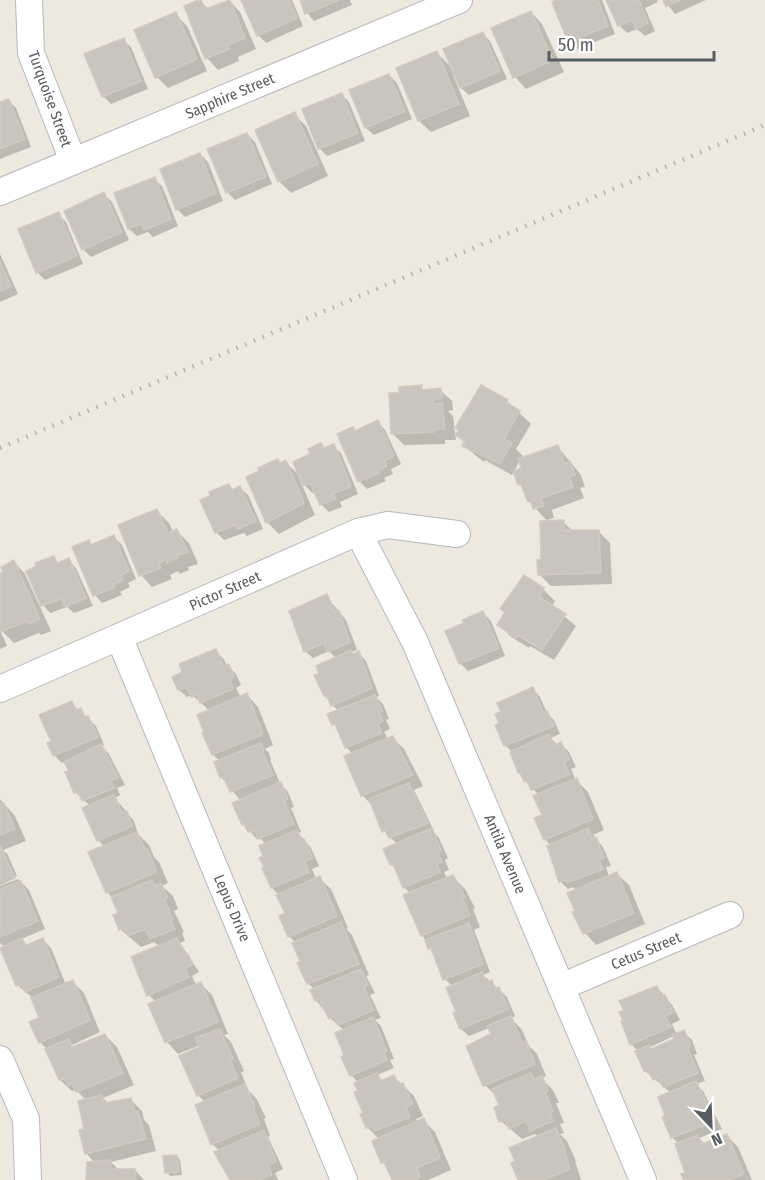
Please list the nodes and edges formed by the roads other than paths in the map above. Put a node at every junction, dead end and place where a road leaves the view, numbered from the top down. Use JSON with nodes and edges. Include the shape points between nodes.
{"nodes":[{"id":1,"x":29,"y":0,"type":"edge"},
{"id":2,"x":459,"y":0,"type":"edge"},
{"id":3,"x":74,"y":161,"type":"junction"},
{"id":4,"x":0,"y":192,"type":"edge"},
{"id":5,"x":358,"y":532,"type":"junction"},
{"id":6,"x":457,"y":534,"type":"dead end"},
{"id":7,"x":119,"y":637,"type":"junction"},
{"id":8,"x":0,"y":689,"type":"edge"},
{"id":9,"x":730,"y":915,"type":"dead end"},
{"id":10,"x":561,"y":987,"type":"junction"},
{"id":11,"x":0,"y":1059,"type":"edge"},
{"id":12,"x":28,"y":1180,"type":"edge"},
{"id":13,"x":344,"y":1180,"type":"edge"},
{"id":14,"x":643,"y":1180,"type":"edge"}],
"edges":[{"from":1,"to":3,"type":"street","name":"Turquoise Street","via":[[31,53]]},
{"from":2,"to":3,"type":"street","name":"Sapphire Street"},
{"from":3,"to":4,"type":"street","name":"Sapphire Street"},
{"from":5,"to":6,"type":"street","name":"Pictor Street","via":[[388,525]]},
{"from":5,"to":7,"type":"street","name":"Pictor Street"},
{"from":5,"to":10,"type":"street","name":"Antila Avenue","via":[[415,642]]},
{"from":7,"to":8,"type":"street","name":"Pictor Street"},
{"from":7,"to":13,"type":"street","name":"Lepus Drive"},
{"from":9,"to":10,"type":"street","name":"Cetus Street"},
{"from":10,"to":14,"type":"street","name":"Antila Avenue"},
{"from":11,"to":12,"type":"street","via":[[26,1119]]}]}
